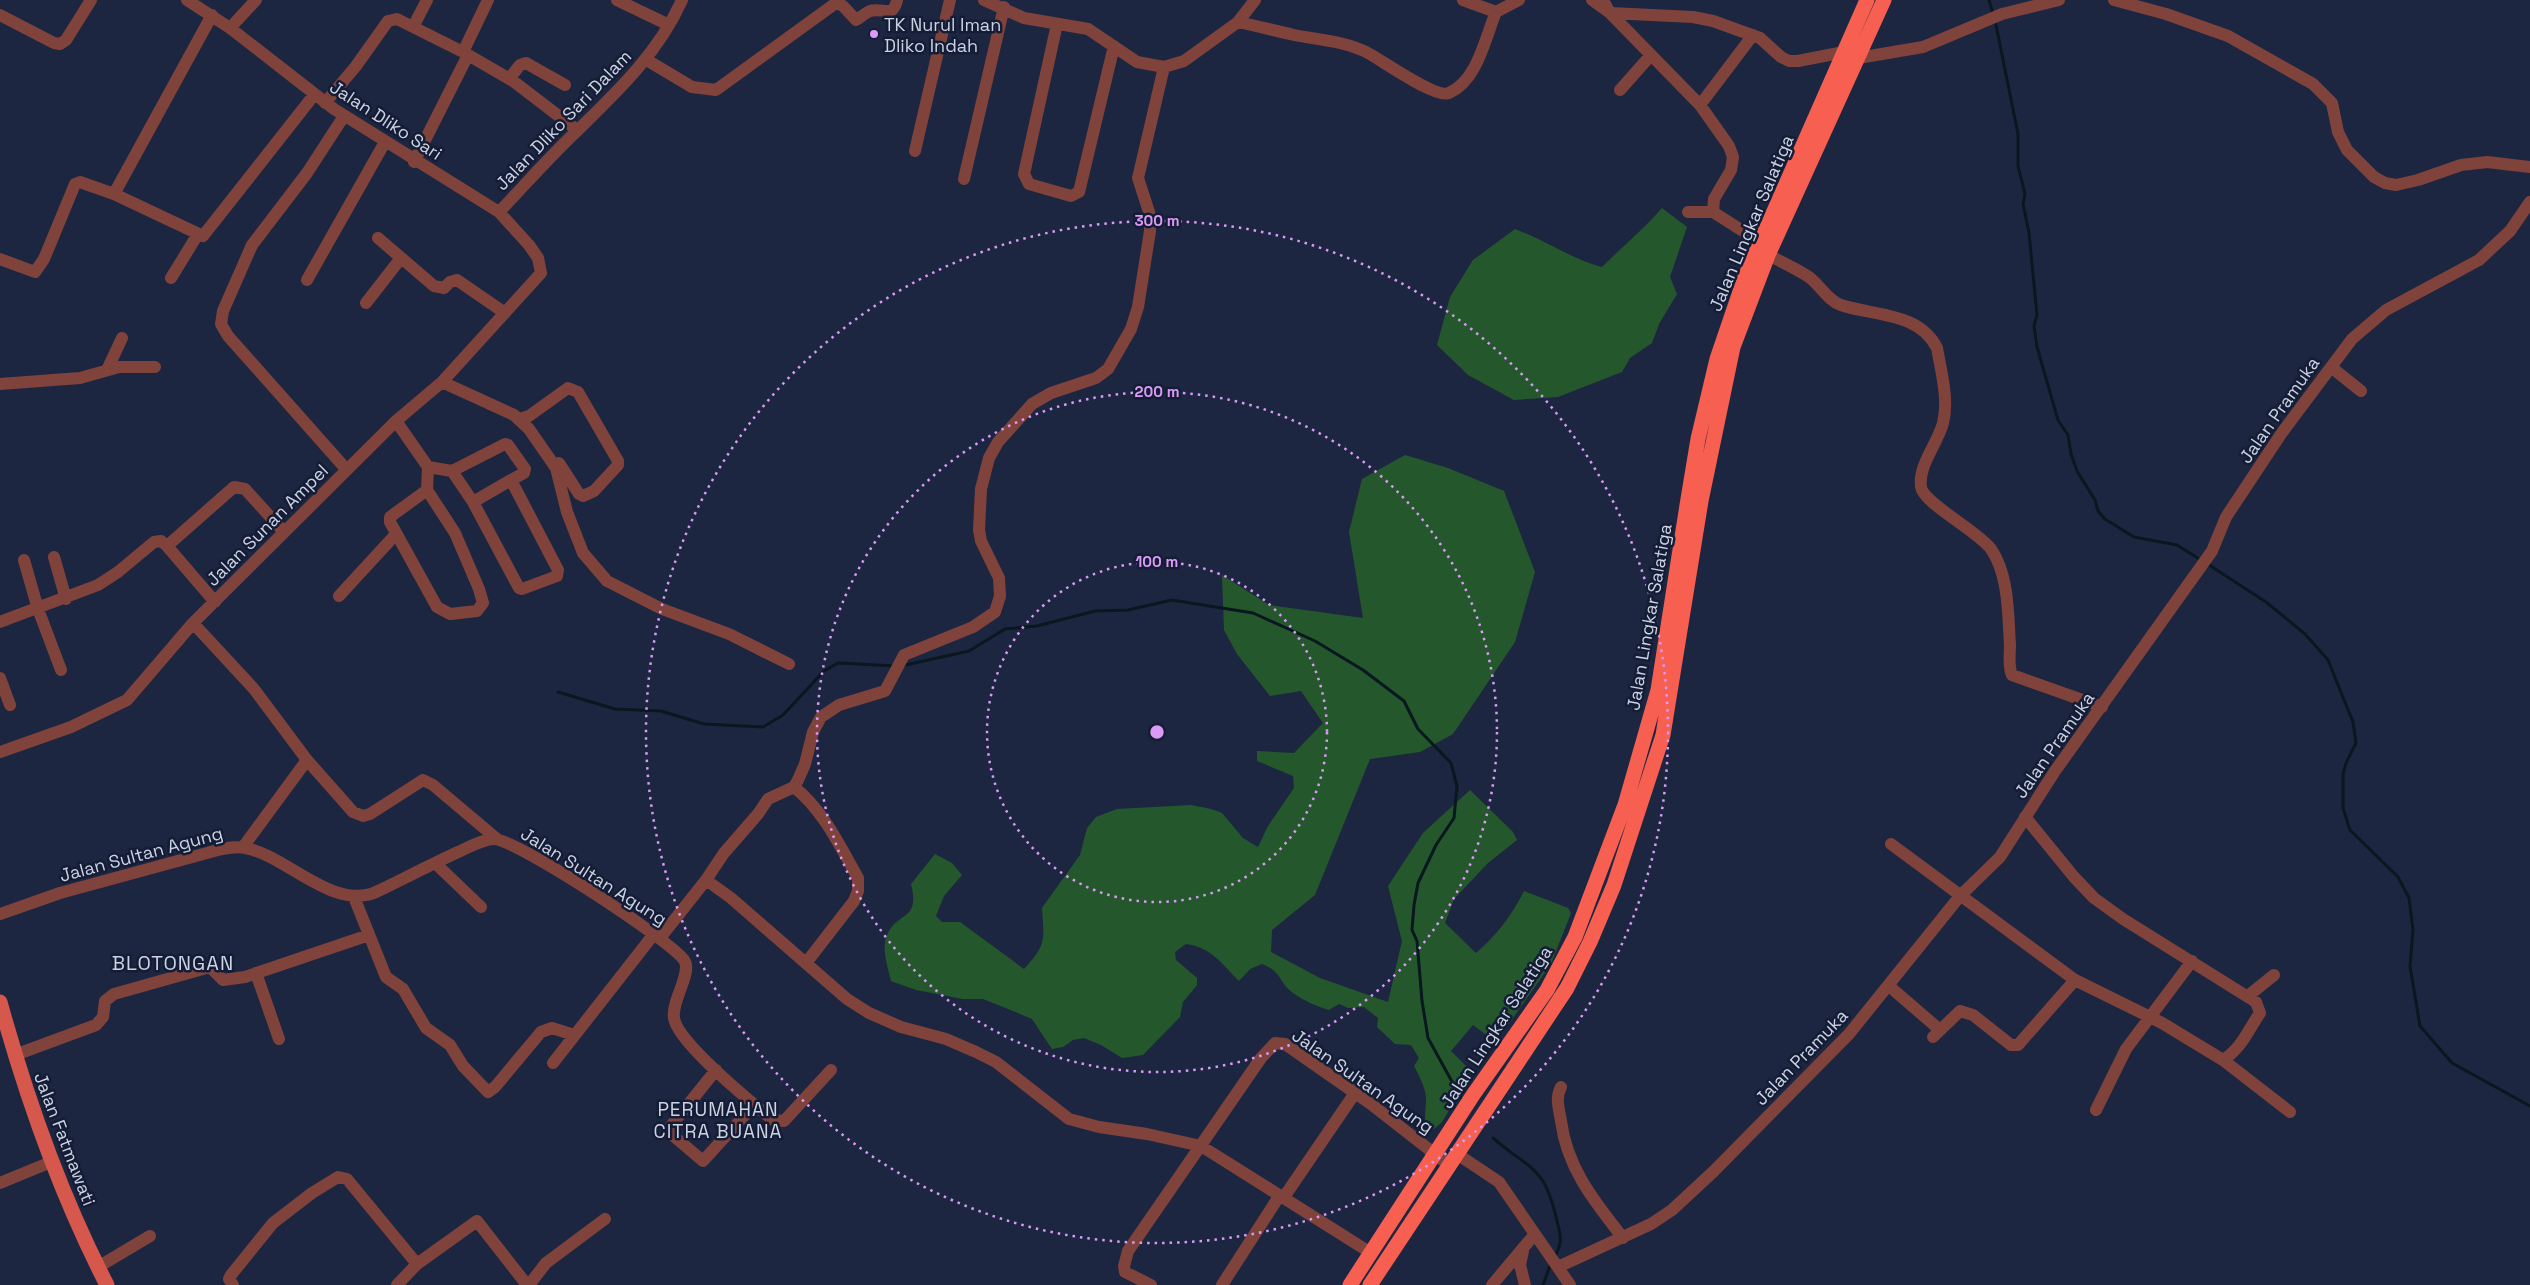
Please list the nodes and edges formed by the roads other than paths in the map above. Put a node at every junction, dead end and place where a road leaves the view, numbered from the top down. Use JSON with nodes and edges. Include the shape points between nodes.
{"nodes":[{"id":1,"x":91,"y":0,"type":"edge"},
{"id":2,"x":187,"y":0,"type":"edge"},
{"id":3,"x":256,"y":0,"type":"edge"},
{"id":4,"x":427,"y":0,"type":"edge"},
{"id":5,"x":488,"y":0,"type":"edge"},
{"id":6,"x":616,"y":0,"type":"edge"},
{"id":7,"x":682,"y":0,"type":"edge"},
{"id":8,"x":897,"y":0,"type":"edge"},
{"id":9,"x":950,"y":0,"type":"edge"},
{"id":10,"x":984,"y":0,"type":"edge"},
{"id":11,"x":1255,"y":0,"type":"edge"},
{"id":12,"x":1463,"y":0,"type":"edge"},
{"id":13,"x":1519,"y":0,"type":"edge"},
{"id":14,"x":1592,"y":0,"type":"edge"},
{"id":15,"x":1603,"y":0,"type":"edge"},
{"id":16,"x":1867,"y":0,"type":"edge"},
{"id":17,"x":1884,"y":0,"type":"edge"},
{"id":18,"x":2059,"y":0,"type":"edge"},
{"id":19,"x":2114,"y":0,"type":"edge"},
{"id":20,"x":1004,"y":7,"type":"junction"},
{"id":21,"x":1496,"y":12,"type":"junction"},
{"id":22,"x":1610,"y":13,"type":"junction"},
{"id":23,"x":0,"y":15,"type":"edge"},
{"id":24,"x":212,"y":15,"type":"junction"},
{"id":25,"x":1238,"y":22,"type":"junction"},
{"id":26,"x":1057,"y":24,"type":"junction"},
{"id":27,"x":669,"y":25,"type":"junction"},
{"id":28,"x":413,"y":27,"type":"junction"},
{"id":29,"x":230,"y":28,"type":"junction"},
{"id":30,"x":1753,"y":35,"type":"junction"},
{"id":31,"x":1114,"y":46,"type":"junction"},
{"id":32,"x":465,"y":54,"type":"junction"},
{"id":33,"x":1651,"y":55,"type":"junction"},
{"id":34,"x":1851,"y":55,"type":"junction"},
{"id":35,"x":645,"y":59,"type":"junction"},
{"id":36,"x":1164,"y":67,"type":"junction"},
{"id":37,"x":509,"y":79,"type":"junction"},
{"id":38,"x":565,"y":85,"type":"dead end"},
{"id":39,"x":1620,"y":90,"type":"dead end"},
{"id":40,"x":314,"y":95,"type":"junction"},
{"id":41,"x":324,"y":103,"type":"junction"},
{"id":42,"x":1700,"y":105,"type":"junction"},
{"id":43,"x":344,"y":116,"type":"junction"},
{"id":44,"x":577,"y":130,"type":"junction"},
{"id":45,"x":385,"y":142,"type":"junction"},
{"id":46,"x":915,"y":151,"type":"dead end"},
{"id":47,"x":414,"y":162,"type":"junction"},
{"id":48,"x":2530,"y":167,"type":"edge"},
{"id":49,"x":964,"y":179,"type":"dead end"},
{"id":50,"x":114,"y":194,"type":"junction"},
{"id":51,"x":2530,"y":202,"type":"edge"},
{"id":52,"x":499,"y":212,"type":"junction"},
{"id":53,"x":1688,"y":212,"type":"dead end"},
{"id":54,"x":1713,"y":212,"type":"junction"},
{"id":55,"x":198,"y":234,"type":"junction"},
{"id":56,"x":378,"y":238,"type":"dead end"},
{"id":57,"x":1760,"y":242,"type":"junction"},
{"id":58,"x":1768,"y":255,"type":"junction"},
{"id":59,"x":0,"y":258,"type":"edge"},
{"id":60,"x":401,"y":258,"type":"junction"},
{"id":61,"x":170,"y":278,"type":"dead end"},
{"id":62,"x":307,"y":280,"type":"dead end"},
{"id":63,"x":534,"y":283,"type":"joint"},
{"id":64,"x":366,"y":303,"type":"dead end"},
{"id":65,"x":505,"y":313,"type":"junction"},
{"id":66,"x":122,"y":338,"type":"dead end"},
{"id":67,"x":155,"y":367,"type":"dead end"},
{"id":68,"x":2331,"y":368,"type":"junction"},
{"id":69,"x":108,"y":370,"type":"junction"},
{"id":70,"x":442,"y":382,"type":"junction"},
{"id":71,"x":0,"y":384,"type":"edge"},
{"id":72,"x":2361,"y":391,"type":"dead end"},
{"id":73,"x":524,"y":418,"type":"junction"},
{"id":74,"x":396,"y":421,"type":"junction"},
{"id":75,"x":428,"y":467,"type":"junction"},
{"id":76,"x":346,"y":469,"type":"junction"},
{"id":77,"x":452,"y":471,"type":"junction"},
{"id":78,"x":511,"y":480,"type":"junction"},
{"id":79,"x":427,"y":490,"type":"junction"},
{"id":80,"x":473,"y":502,"type":"junction"},
{"id":81,"x":284,"y":532,"type":"junction"},
{"id":82,"x":396,"y":534,"type":"junction"},
{"id":83,"x":167,"y":546,"type":"junction"},
{"id":84,"x":54,"y":558,"type":"dead end"},
{"id":85,"x":24,"y":560,"type":"dead end"},
{"id":86,"x":339,"y":596,"type":"dead end"},
{"id":87,"x":66,"y":599,"type":"junction"},
{"id":88,"x":215,"y":602,"type":"junction"},
{"id":89,"x":38,"y":609,"type":"junction"},
{"id":90,"x":0,"y":622,"type":"edge"},
{"id":91,"x":192,"y":623,"type":"junction"},
{"id":92,"x":789,"y":664,"type":"dead end"},
{"id":93,"x":61,"y":670,"type":"dead end"},
{"id":94,"x":0,"y":678,"type":"edge"},
{"id":95,"x":1665,"y":692,"type":"junction"},
{"id":96,"x":10,"y":705,"type":"dead end"},
{"id":97,"x":2102,"y":707,"type":"junction"},
{"id":98,"x":0,"y":752,"type":"edge"},
{"id":99,"x":307,"y":760,"type":"junction"},
{"id":100,"x":794,"y":787,"type":"junction"},
{"id":101,"x":2025,"y":817,"type":"junction"},
{"id":102,"x":496,"y":839,"type":"junction"},
{"id":103,"x":1890,"y":844,"type":"dead end"},
{"id":104,"x":243,"y":847,"type":"junction"},
{"id":105,"x":435,"y":863,"type":"junction"},
{"id":106,"x":706,"y":880,"type":"junction"},
{"id":107,"x":1960,"y":896,"type":"junction"},
{"id":108,"x":354,"y":897,"type":"junction"},
{"id":109,"x":481,"y":908,"type":"dead end"},
{"id":110,"x":0,"y":914,"type":"edge"},
{"id":111,"x":369,"y":935,"type":"junction"},
{"id":112,"x":657,"y":936,"type":"junction"},
{"id":113,"x":2192,"y":961,"type":"junction"},
{"id":114,"x":806,"y":963,"type":"junction"},
{"id":115,"x":256,"y":973,"type":"junction"},
{"id":116,"x":2274,"y":975,"type":"dead end"},
{"id":117,"x":2075,"y":980,"type":"junction"},
{"id":118,"x":1889,"y":986,"type":"junction"},
{"id":119,"x":2248,"y":996,"type":"junction"},
{"id":120,"x":0,"y":1002,"type":"edge"},
{"id":121,"x":2149,"y":1016,"type":"junction"},
{"id":122,"x":1528,"y":1018,"type":"junction"},
{"id":123,"x":1542,"y":1025,"type":"junction"},
{"id":124,"x":574,"y":1035,"type":"junction"},
{"id":125,"x":279,"y":1039,"type":"dead end"},
{"id":126,"x":15,"y":1055,"type":"junction"},
{"id":127,"x":2224,"y":1060,"type":"junction"},
{"id":128,"x":553,"y":1062,"type":"dead end"},
{"id":129,"x":716,"y":1070,"type":"junction"},
{"id":130,"x":832,"y":1070,"type":"dead end"},
{"id":131,"x":1561,"y":1087,"type":"dead end"},
{"id":132,"x":1355,"y":1093,"type":"junction"},
{"id":133,"x":754,"y":1105,"type":"junction"},
{"id":134,"x":2096,"y":1110,"type":"dead end"},
{"id":135,"x":2290,"y":1112,"type":"dead end"},
{"id":136,"x":1201,"y":1146,"type":"junction"},
{"id":137,"x":1436,"y":1154,"type":"junction"},
{"id":138,"x":1453,"y":1159,"type":"junction"},
{"id":139,"x":51,"y":1162,"type":"junction"},
{"id":140,"x":0,"y":1183,"type":"edge"},
{"id":141,"x":1282,"y":1196,"type":"junction"},
{"id":142,"x":605,"y":1219,"type":"dead end"},
{"id":143,"x":1535,"y":1234,"type":"junction"},
{"id":144,"x":150,"y":1236,"type":"dead end"},
{"id":145,"x":1623,"y":1238,"type":"junction"},
{"id":146,"x":1523,"y":1249,"type":"junction"},
{"id":147,"x":1371,"y":1253,"type":"junction"},
{"id":148,"x":1554,"y":1262,"type":"junction"},
{"id":149,"x":417,"y":1264,"type":"junction"},
{"id":150,"x":98,"y":1268,"type":"junction"},
{"id":151,"x":107,"y":1285,"type":"edge"},
{"id":152,"x":233,"y":1285,"type":"edge"},
{"id":153,"x":397,"y":1285,"type":"edge"},
{"id":154,"x":528,"y":1285,"type":"edge"},
{"id":155,"x":1151,"y":1285,"type":"edge"},
{"id":156,"x":1222,"y":1285,"type":"edge"},
{"id":157,"x":1350,"y":1285,"type":"edge"},
{"id":158,"x":1370,"y":1285,"type":"edge"},
{"id":159,"x":1492,"y":1285,"type":"edge"},
{"id":160,"x":1525,"y":1285,"type":"edge"},
{"id":161,"x":1570,"y":1285,"type":"edge"}],
"edges":[{"from":1,"to":23,"type":"street","via":[[66,40],[60,44]]},
{"from":2,"to":24,"type":"street","name":"Jalan Dliko Sari"},
{"from":3,"to":29,"type":"street"},
{"from":4,"to":28,"type":"street"},
{"from":5,"to":32,"type":"street"},
{"from":6,"to":27,"type":"street"},
{"from":7,"to":27,"type":"street","name":"Jalan Dliko Sari Dalam"},
{"from":8,"to":35,"type":"street","via":[[894,10],[870,11],[856,20],[840,4],[829,6],[716,90],[692,87]]},
{"from":9,"to":46,"type":"street"},
{"from":10,"to":20,"type":"street"},
{"from":11,"to":25,"type":"street"},
{"from":12,"to":21,"type":"street"},
{"from":13,"to":21,"type":"street"},
{"from":14,"to":22,"type":"street"},
{"from":15,"to":22,"type":"street"},
{"from":16,"to":34,"type":"highway","name":"Jalan Lingkar Salatiga"},
{"from":17,"to":34,"type":"highway","name":"Jalan Lingkar Salatiga"},
{"from":18,"to":34,"type":"street","via":[[2002,14],[1923,47]]},
{"from":19,"to":48,"type":"street","via":[[2228,36],[2313,84],[2332,103],[2338,132],[2347,150],[2374,177],[2385,183],[2396,185],[2461,165],[2487,162]]},
{"from":20,"to":26,"type":"street","via":[[1024,18]]},
{"from":20,"to":49,"type":"street"},
{"from":21,"to":25,"type":"street","via":[[1475,66],[1461,84],[1444,94],[1345,44]]},
{"from":22,"to":30,"type":"street","via":[[1693,17]]},
{"from":22,"to":33,"type":"street"},
{"from":24,"to":29,"type":"street","name":"Jalan Dliko Sari"},
{"from":24,"to":50,"type":"street"},
{"from":25,"to":36,"type":"street","via":[[1184,61]]},
{"from":26,"to":31,"type":"street","via":[[1088,29]]},
{"from":26,"to":31,"type":"street","via":[[1024,174],[1029,184],[1072,196],[1079,192]]},
{"from":27,"to":35,"type":"street","name":"Jalan Dliko Sari Dalam"},
{"from":28,"to":32,"type":"street"},
{"from":28,"to":41,"type":"street","via":[[397,19],[388,21]]},
{"from":29,"to":40,"type":"street","name":"Jalan Dliko Sari"},
{"from":30,"to":34,"type":"street","via":[[1789,61]]},
{"from":30,"to":42,"type":"street"},
{"from":31,"to":36,"type":"street","via":[[1137,62]]},
{"from":32,"to":37,"type":"street"},
{"from":32,"to":47,"type":"street"},
{"from":33,"to":39,"type":"street"},
{"from":33,"to":42,"type":"street"},
{"from":34,"to":57,"type":"highway","name":"Jalan Lingkar Salatiga"},
{"from":34,"to":58,"type":"highway","name":"Jalan Lingkar Salatiga"},
{"from":35,"to":44,"type":"street","name":"Jalan Dliko Sari Dalam","via":[[613,97]]},
{"from":36,"to":100,"type":"street","via":[[1138,178],[1148,208],[1150,231],[1138,308],[1131,329],[1108,369],[1096,378],[1051,393],[1032,404],[998,442],[989,458],[978,520],[981,541],[999,578],[1000,596],[994,614],[944,640],[906,653],[888,688],[882,693],[839,705],[821,717]]},
{"from":37,"to":38,"type":"street","via":[[520,65],[526,63]]},
{"from":37,"to":44,"type":"street"},
{"from":40,"to":41,"type":"street","name":"Jalan Dliko Sari"},
{"from":40,"to":55,"type":"street","via":[[204,236]]},
{"from":41,"to":43,"type":"street","name":"Jalan Dliko Sari"},
{"from":42,"to":54,"type":"street","via":[[1730,146],[1733,157],[1731,170],[1714,199]]},
{"from":43,"to":45,"type":"street","name":"Jalan Dliko Sari"},
{"from":43,"to":76,"type":"street","via":[[307,173],[252,245],[222,311],[221,320],[228,336]]},
{"from":44,"to":52,"type":"street","name":"Jalan Dliko Sari Dalam"},
{"from":45,"to":47,"type":"street","name":"Jalan Dliko Sari"},
{"from":45,"to":62,"type":"street"},
{"from":47,"to":52,"type":"street","name":"Jalan Dliko Sari"},
{"from":50,"to":55,"type":"street"},
{"from":50,"to":59,"type":"street","via":[[80,182],[75,184],[44,259],[35,272]]},
{"from":51,"to":68,"type":"street","name":"Jalan Pramuka","via":[[2494,248],[2479,260],[2386,310],[2352,339]]},
{"from":52,"to":63,"type":"street","name":"Jalan Dliko Sari","via":[[538,258],[541,273]]},
{"from":53,"to":54,"type":"street"},
{"from":54,"to":57,"type":"street"},
{"from":55,"to":61,"type":"street"},
{"from":56,"to":60,"type":"street"},
{"from":57,"to":95,"type":"highway","name":"Jalan Lingkar Salatiga","via":[[1734,305],[1707,400],[1688,498]]},
{"from":58,"to":95,"type":"highway","name":"Jalan Lingkar Salatiga","via":[[1741,324],[1723,388]]},
{"from":58,"to":97,"type":"street","via":[[1810,278],[1834,301],[1903,319],[1934,342],[1945,411],[1921,477],[1922,492],[1976,534],[1998,562],[2009,623],[2012,675]]},
{"from":60,"to":64,"type":"street"},
{"from":60,"to":65,"type":"street","via":[[438,288],[457,280]]},
{"from":63,"to":65,"type":"street","name":"Jalan Sunan Ampel"},
{"from":65,"to":70,"type":"street","name":"Jalan Sunan Ampel"},
{"from":66,"to":69,"type":"street"},
{"from":67,"to":69,"type":"street"},
{"from":68,"to":72,"type":"street"},
{"from":68,"to":97,"type":"street","name":"Jalan Pramuka","via":[[2281,434],[2226,517],[2212,551]]},
{"from":69,"to":71,"type":"street","via":[[80,378]]},
{"from":70,"to":73,"type":"street"},
{"from":70,"to":74,"type":"street","name":"Jalan Sunan Ampel"},
{"from":73,"to":73,"type":"street","via":[[581,496],[594,491],[618,468],[618,461],[574,389],[568,388]]},
{"from":73,"to":92,"type":"street","via":[[556,468],[574,533],[584,553],[607,581],[662,609],[729,634]]},
{"from":74,"to":75,"type":"street"},
{"from":74,"to":76,"type":"street","name":"Jalan Sunan Ampel"},
{"from":75,"to":77,"type":"street"},
{"from":75,"to":79,"type":"street"},
{"from":76,"to":81,"type":"street","name":"Jalan Sunan Ampel"},
{"from":77,"to":78,"type":"street","via":[[505,444],[525,469],[524,473]]},
{"from":77,"to":80,"type":"street"},
{"from":78,"to":80,"type":"street"},
{"from":78,"to":80,"type":"street","via":[[558,570],[557,576],[519,588]]},
{"from":79,"to":82,"type":"street","via":[[390,517]]},
{"from":79,"to":82,"type":"street","via":[[455,533],[467,559],[483,603],[479,610],[450,614],[441,610]]},
{"from":81,"to":83,"type":"street","via":[[245,489],[234,486]]},
{"from":81,"to":88,"type":"street","name":"Jalan Sunan Ampel"},
{"from":82,"to":86,"type":"street"},
{"from":83,"to":87,"type":"street","via":[[161,541],[154,542],[108,580]]},
{"from":83,"to":88,"type":"street"},
{"from":84,"to":87,"type":"street"},
{"from":85,"to":89,"type":"street"},
{"from":87,"to":89,"type":"street"},
{"from":88,"to":91,"type":"street","name":"Jalan Sunan Ampel"},
{"from":89,"to":90,"type":"street"},
{"from":89,"to":93,"type":"street"},
{"from":91,"to":98,"type":"street","name":"Jalan Sunan Ampel","via":[[126,700],[71,727]]},
{"from":91,"to":99,"type":"street","via":[[254,689]]},
{"from":94,"to":96,"type":"street"},
{"from":95,"to":122,"type":"highway","name":"Jalan Lingkar Salatiga","via":[[1582,920],[1556,975]]},
{"from":95,"to":123,"type":"highway","name":"Jalan Lingkar Salatiga","via":[[1664,735],[1614,885],[1575,973]]},
{"from":97,"to":101,"type":"street","name":"Jalan Pramuka"},
{"from":99,"to":102,"type":"street","via":[[354,812],[363,816],[423,780]]},
{"from":99,"to":104,"type":"street"},
{"from":100,"to":106,"type":"street","via":[[768,800]]},
{"from":100,"to":114,"type":"street","via":[[811,802],[835,837],[859,884],[854,900]]},
{"from":101,"to":107,"type":"street","name":"Jalan Pramuka","via":[[2000,857]]},
{"from":101,"to":113,"type":"street","via":[[2094,898]]},
{"from":102,"to":105,"type":"street","name":"Jalan Sultan Agung"},
{"from":102,"to":112,"type":"street","name":"Jalan Sultan Agung","via":[[555,870]]},
{"from":103,"to":107,"type":"street"},
{"from":104,"to":108,"type":"street","name":"Jalan Sultan Agung","via":[[334,891]]},
{"from":104,"to":110,"type":"street","name":"Jalan Sultan Agung","via":[[218,850],[60,893]]},
{"from":105,"to":108,"type":"street","name":"Jalan Sultan Agung","via":[[376,892]]},
{"from":105,"to":109,"type":"street"},
{"from":106,"to":112,"type":"street"},
{"from":106,"to":114,"type":"street"},
{"from":107,"to":117,"type":"street"},
{"from":107,"to":118,"type":"street","name":"Jalan Pramuka"},
{"from":108,"to":111,"type":"street"},
{"from":111,"to":115,"type":"street"},
{"from":111,"to":124,"type":"street","via":[[386,977],[403,989],[426,1028],[450,1045],[463,1066],[488,1092],[495,1088],[542,1032],[552,1028]]},
{"from":112,"to":124,"type":"street"},
{"from":112,"to":129,"type":"street","name":"Jalan Sultan Agung","via":[[683,958],[687,966],[677,995],[674,1020],[690,1044]]},
{"from":113,"to":119,"type":"street"},
{"from":113,"to":121,"type":"street"},
{"from":114,"to":136,"type":"street","via":[[847,999],[876,1017],[946,1039],[996,1062],[1069,1119]]},
{"from":115,"to":125,"type":"street"},
{"from":115,"to":126,"type":"street","via":[[223,980],[210,967],[114,994],[105,1001],[103,1017],[96,1025]]},
{"from":116,"to":119,"type":"street"},
{"from":117,"to":118,"type":"street","via":[[2018,1045],[2010,1045],[1966,1011],[1956,1013],[1937,1034]]},
{"from":117,"to":121,"type":"street"},
{"from":118,"to":145,"type":"street","name":"Jalan Pramuka","via":[[1849,1034],[1714,1171],[1672,1210]]},
{"from":119,"to":127,"type":"street","via":[[2256,1002],[2260,1013],[2241,1044]]},
{"from":120,"to":126,"type":"main road","name":"Jalan Fatmawati"},
{"from":121,"to":127,"type":"street"},
{"from":121,"to":134,"type":"street","via":[[2126,1049]]},
{"from":122,"to":123,"type":"highway"},
{"from":122,"to":137,"type":"highway","name":"Jalan Lingkar Salatiga"},
{"from":123,"to":138,"type":"highway","name":"Jalan Lingkar Salatiga"},
{"from":124,"to":128,"type":"street"},
{"from":126,"to":139,"type":"main road","name":"Jalan Fatmawati"},
{"from":127,"to":135,"type":"street"},
{"from":129,"to":133,"type":"street","name":"Jalan Sultan Agung"},
{"from":129,"to":133,"type":"street","via":[[670,1126],[670,1133],[703,1161]]},
{"from":130,"to":133,"type":"street","name":"Jalan Sultan Agung","via":[[784,1121],[773,1120]]},
{"from":131,"to":145,"type":"street","via":[[1556,1096],[1562,1134],[1576,1173]]},
{"from":132,"to":136,"type":"street","name":"Jalan Sultan Agung","via":[[1284,1044],[1275,1043],[1261,1058]]},
{"from":132,"to":137,"type":"street","name":"Jalan Sultan Agung"},
{"from":132,"to":141,"type":"street"},
{"from":136,"to":141,"type":"street"},
{"from":136,"to":155,"type":"street","name":"Jalan Sultan Agung","via":[[1142,1228],[1125,1258],[1127,1274]]},
{"from":137,"to":138,"type":"street","name":"Jalan Sultan Agung"},
{"from":137,"to":147,"type":"highway","name":"Jalan Lingkar Salatiga"},
{"from":138,"to":143,"type":"street","name":"Jalan Sultan Agung","via":[[1499,1182]]},
{"from":138,"to":158,"type":"highway","name":"Jalan Lingkar Salatiga"},
{"from":139,"to":140,"type":"street"},
{"from":139,"to":150,"type":"main road","name":"Jalan Fatmawati"},
{"from":141,"to":147,"type":"street"},
{"from":141,"to":156,"type":"street"},
{"from":142,"to":154,"type":"street","via":[[546,1263]]},
{"from":143,"to":146,"type":"street"},
{"from":143,"to":148,"type":"street","name":"Jalan Sultan Agung"},
{"from":144,"to":150,"type":"street"},
{"from":145,"to":148,"type":"street","name":"Jalan Pramuka"},
{"from":146,"to":159,"type":"street"},
{"from":146,"to":160,"type":"street","via":[[1520,1264]]},
{"from":147,"to":157,"type":"highway","name":"Jalan Lingkar Salatiga"},
{"from":148,"to":161,"type":"street","name":"Jalan Sultan Agung"},
{"from":149,"to":152,"type":"street","via":[[347,1179],[338,1177],[273,1223],[229,1279]]},
{"from":149,"to":153,"type":"street"},
{"from":149,"to":154,"type":"street","via":[[477,1220]]},
{"from":150,"to":151,"type":"main road","name":"Jalan Fatmawati"}]}
